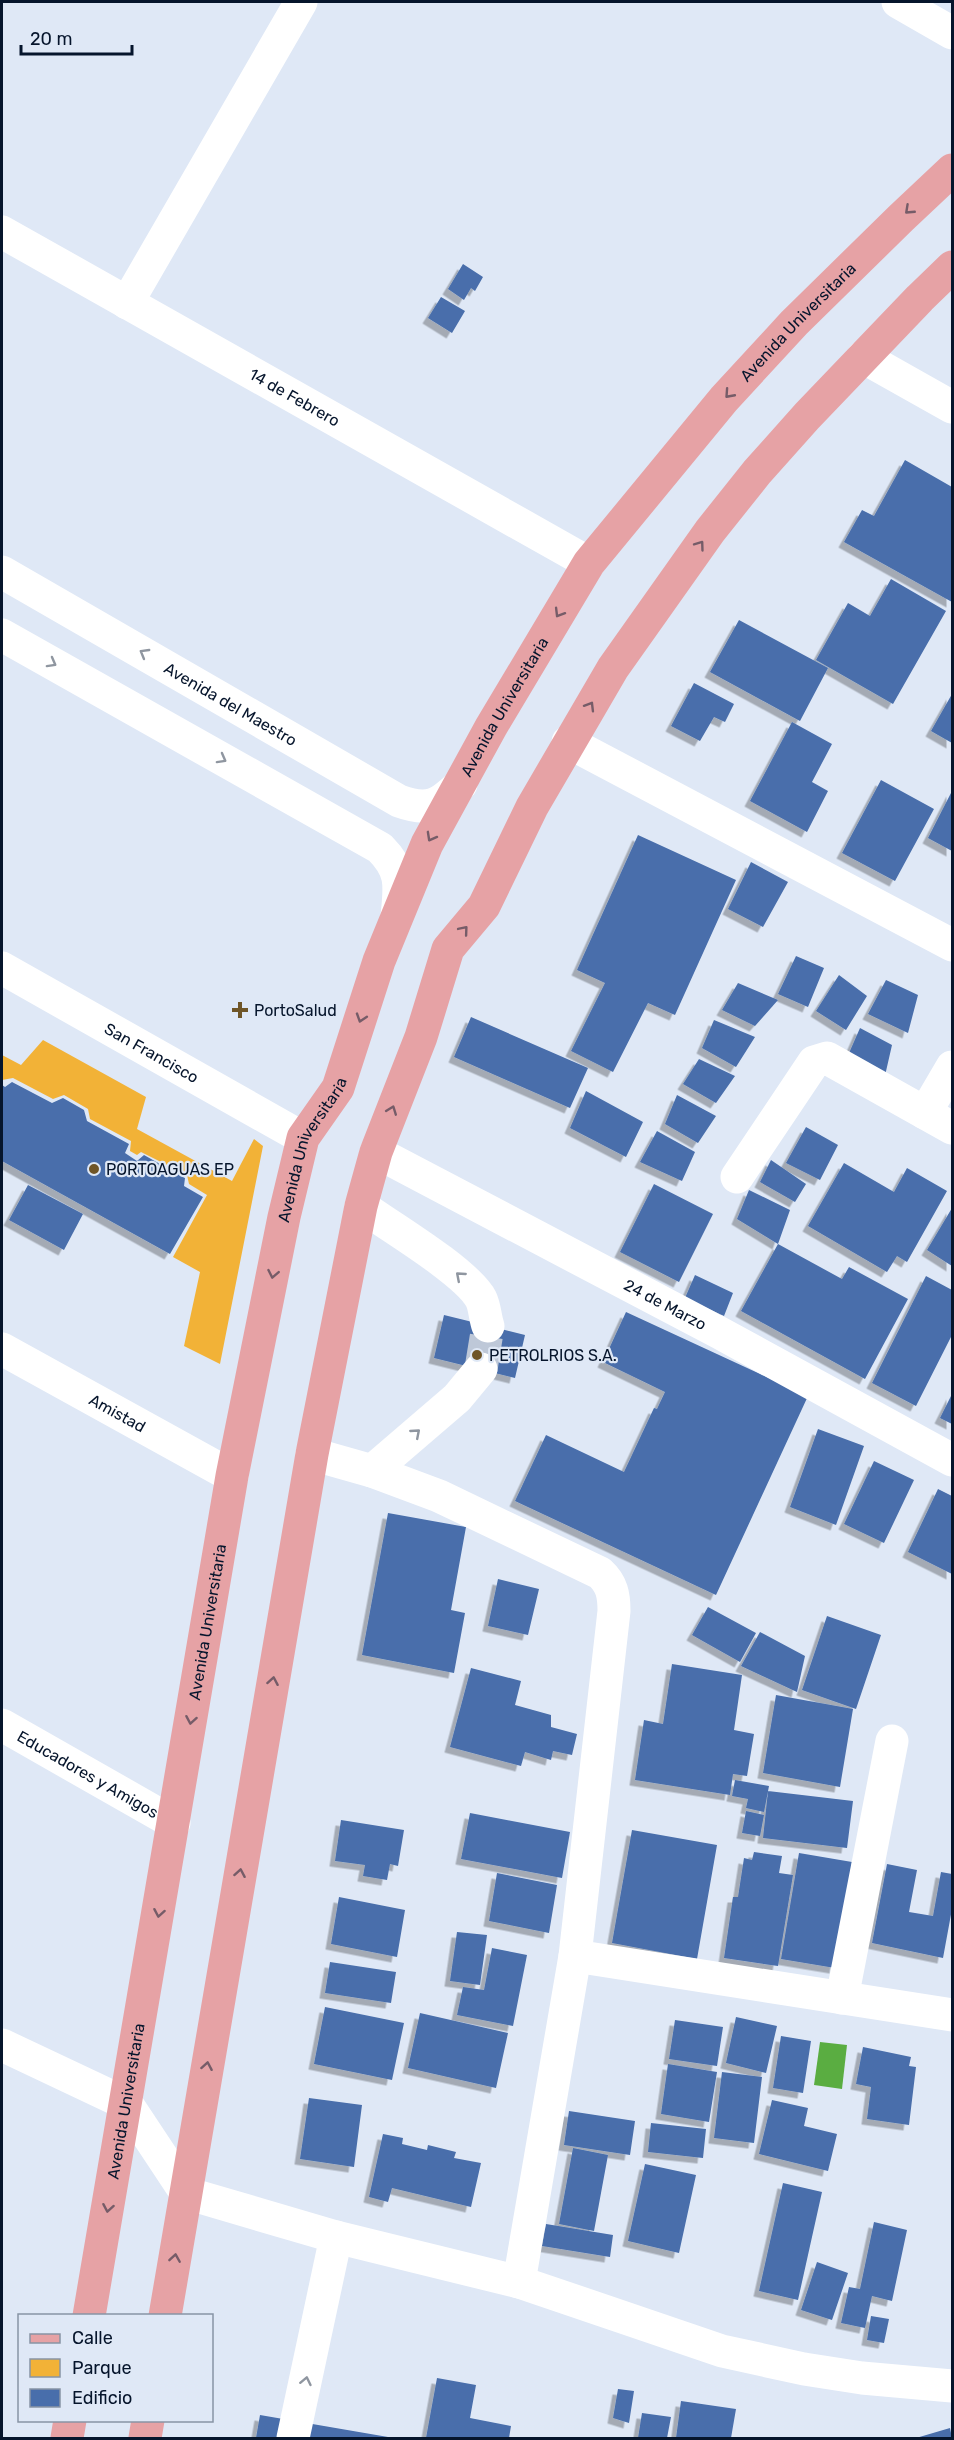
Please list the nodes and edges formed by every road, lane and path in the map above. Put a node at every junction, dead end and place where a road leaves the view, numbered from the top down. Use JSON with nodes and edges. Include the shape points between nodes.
{"nodes":[{"id":1,"x":302,"y":2,"type":"edge"},
{"id":2,"x":898,"y":2,"type":"edge"},
{"id":3,"x":952,"y":33,"type":"edge"},
{"id":4,"x":952,"y":170,"type":"edge"},
{"id":5,"x":2,"y":232,"type":"edge"},
{"id":6,"x":952,"y":267,"type":"edge"},
{"id":7,"x":127,"y":303,"type":"junction"},
{"id":8,"x":863,"y":357,"type":"junction"},
{"id":9,"x":952,"y":407,"type":"edge"},
{"id":10,"x":589,"y":563,"type":"junction"},
{"id":11,"x":2,"y":572,"type":"edge"},
{"id":12,"x":2,"y":634,"type":"edge"},
{"id":13,"x":568,"y":742,"type":"junction"},
{"id":14,"x":341,"y":765,"type":"junction"},
{"id":15,"x":460,"y":784,"type":"junction"},
{"id":16,"x":321,"y":815,"type":"junction"},
{"id":17,"x":397,"y":916,"type":"junction"},
{"id":18,"x":952,"y":945,"type":"edge"},
{"id":19,"x":2,"y":968,"type":"edge"},
{"id":20,"x":952,"y":1067,"type":"edge"},
{"id":21,"x":939,"y":1121,"type":"edge"},
{"id":22,"x":303,"y":1138,"type":"junction"},
{"id":23,"x":376,"y":1152,"type":"junction"},
{"id":24,"x":737,"y":1177,"type":"dead end"},
{"id":25,"x":361,"y":1206,"type":"junction"},
{"id":26,"x":488,"y":1326,"type":"tunnel mouth"},
{"id":27,"x":2,"y":1349,"type":"edge"},
{"id":28,"x":481,"y":1370,"type":"tunnel mouth"},
{"id":29,"x":312,"y":1454,"type":"junction"},
{"id":30,"x":952,"y":1460,"type":"edge"},
{"id":31,"x":372,"y":1471,"type":"junction"},
{"id":32,"x":232,"y":1476,"type":"junction"},
{"id":33,"x":2,"y":1725,"type":"edge"},
{"id":34,"x":892,"y":1741,"type":"dead end"},
{"id":35,"x":174,"y":1823,"type":"junction"},
{"id":36,"x":575,"y":1956,"type":"junction"},
{"id":37,"x":842,"y":1998,"type":"junction"},
{"id":38,"x":952,"y":2015,"type":"edge"},
{"id":39,"x":2,"y":2045,"type":"edge"},
{"id":40,"x":127,"y":2104,"type":"junction"},
{"id":41,"x":186,"y":2193,"type":"junction"},
{"id":42,"x":336,"y":2236,"type":"junction"},
{"id":43,"x":519,"y":2282,"type":"junction"},
{"id":44,"x":89,"y":2314,"type":"edge"},
{"id":45,"x":165,"y":2314,"type":"edge"},
{"id":46,"x":952,"y":2386,"type":"edge"},
{"id":47,"x":70,"y":2422,"type":"edge"},
{"id":48,"x":148,"y":2422,"type":"edge"},
{"id":49,"x":67,"y":2439,"type":"edge"},
{"id":50,"x":145,"y":2439,"type":"edge"},
{"id":51,"x":293,"y":2439,"type":"edge"}],
"edges":[{"from":1,"to":7,"type":"street"},
{"from":2,"to":3,"type":"street"},
{"from":4,"to":10,"type":"main road","name":"Avenida Universitaria","one_way":true,"via":[[778,340],[724,399]]},
{"from":5,"to":7,"type":"street","name":"14 de Febrero"},
{"from":6,"to":8,"type":"main road"},
{"from":7,"to":10,"type":"street","name":"14 de Febrero"},
{"from":8,"to":9,"type":"street"},
{"from":13,"to":8,"type":"main road","one_way":true,"via":[[613,668],[710,531],[757,472]]},
{"from":10,"to":15,"type":"main road","name":"Avenida Universitaria","one_way":true},
{"from":14,"to":11,"type":"street","name":"Avenida del Maestro","one_way":true},
{"from":12,"to":16,"type":"street","one_way":true},
{"from":13,"to":18,"type":"street"},
{"from":23,"to":13,"type":"main road","one_way":true,"via":[[421,1037],[448,949],[484,906]]},
{"from":14,"to":15,"type":"street","name":"Avenida del Maestro","via":[[416,807],[443,801]]},
{"from":14,"to":16,"type":"street","via":[[354,791],[351,803],[342,812]]},
{"from":15,"to":17,"type":"main road","name":"Avenida Universitaria","one_way":true,"via":[[427,844]]},
{"from":16,"to":17,"type":"street","via":[[380,848],[392,861],[398,873]]},
{"from":17,"to":22,"type":"main road","name":"Avenida Universitaria","one_way":true,"via":[[338,1088]]},
{"from":19,"to":22,"type":"street","name":"San Francisco"},
{"from":20,"to":21,"type":"street"},
{"from":21,"to":24,"type":"street","via":[[827,1058],[814,1062]]},
{"from":22,"to":32,"type":"main road","name":"Avenida Universitaria","one_way":true},
{"from":23,"to":25,"type":"main road"},
{"from":23,"to":30,"type":"street","name":"24 de Marzo","via":[[710,1327]]},
{"from":26,"to":25,"type":"street","one_way":true,"via":[[481,1299],[468,1283]]},
{"from":25,"to":29,"type":"main road"},
{"from":27,"to":32,"type":"street","name":"Amistad"},
{"from":31,"to":28,"type":"street","one_way":true,"via":[[457,1398]]},
{"from":29,"to":31,"type":"street"},
{"from":41,"to":29,"type":"main road","one_way":true},
{"from":31,"to":36,"type":"street","via":[[439,1497],[600,1573],[613,1593],[615,1611]]},
{"from":32,"to":35,"type":"main road","name":"Avenida Universitaria","one_way":true},
{"from":33,"to":35,"type":"street","name":"Educadores y Amigos"},
{"from":34,"to":37,"type":"street"},
{"from":35,"to":40,"type":"main road","name":"Avenida Universitaria","one_way":true},
{"from":36,"to":37,"type":"street"},
{"from":36,"to":43,"type":"street"},
{"from":37,"to":38,"type":"street"},
{"from":39,"to":40,"type":"street"},
{"from":40,"to":41,"type":"street"},
{"from":40,"to":44,"type":"main road","name":"Avenida Universitaria","one_way":true},
{"from":41,"to":42,"type":"street"},
{"from":45,"to":41,"type":"main road","one_way":true},
{"from":42,"to":43,"type":"street"},
{"from":51,"to":42,"type":"street","one_way":true},
{"from":43,"to":46,"type":"street","via":[[722,2351],[862,2378]]},
{"from":47,"to":49,"type":"main road"},
{"from":48,"to":50,"type":"main road"}]}
